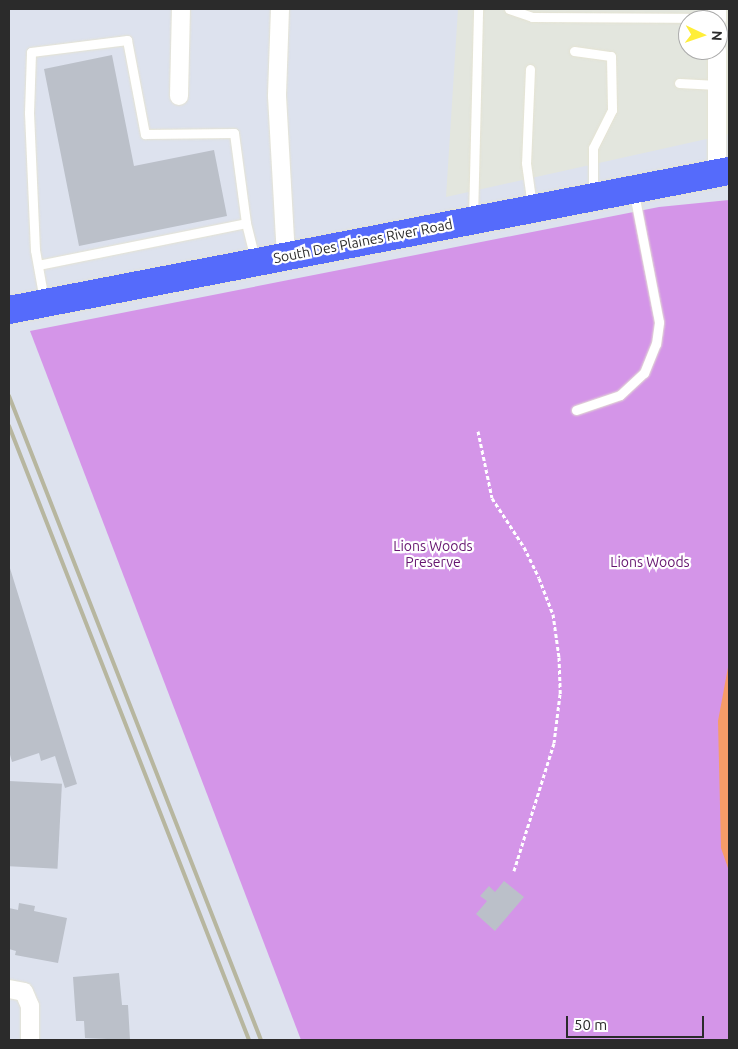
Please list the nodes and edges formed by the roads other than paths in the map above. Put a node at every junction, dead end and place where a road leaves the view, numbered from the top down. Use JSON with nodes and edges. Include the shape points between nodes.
{"nodes":[{"id":1,"x":181,"y":9,"type":"edge"},
{"id":2,"x":280,"y":9,"type":"edge"},
{"id":3,"x":478,"y":9,"type":"edge"},
{"id":4,"x":509,"y":9,"type":"edge"},
{"id":5,"x":678,"y":16,"type":"edge"},
{"id":6,"x":574,"y":51,"type":"dead end"},
{"id":7,"x":717,"y":60,"type":"edge"},
{"id":8,"x":530,"y":70,"type":"dead end"},
{"id":9,"x":679,"y":83,"type":"dead end"},
{"id":10,"x":717,"y":85,"type":"junction"},
{"id":11,"x":179,"y":96,"type":"dead end"},
{"id":12,"x":723,"y":172,"type":"edge"},
{"id":13,"x":633,"y":189,"type":"junction"},
{"id":14,"x":593,"y":197,"type":"junction"},
{"id":15,"x":533,"y":209,"type":"junction"},
{"id":16,"x":473,"y":220,"type":"junction"},
{"id":17,"x":246,"y":223,"type":"junction"},
{"id":18,"x":286,"y":256,"type":"junction"},
{"id":19,"x":256,"y":262,"type":"junction"},
{"id":20,"x":38,"y":265,"type":"junction"},
{"id":21,"x":44,"y":303,"type":"junction"},
{"id":22,"x":9,"y":310,"type":"edge"},
{"id":23,"x":576,"y":410,"type":"dead end"},
{"id":24,"x":9,"y":989,"type":"edge"},
{"id":25,"x":30,"y":1040,"type":"edge"}],
"edges":[{"from":1,"to":11,"type":"street"},
{"from":2,"to":18,"type":"street","via":[[277,96]]},
{"from":3,"to":16,"type":"lane"},
{"from":4,"to":5,"type":"lane","via":[[532,18]]},
{"from":6,"to":14,"type":"lane","via":[[611,56],[612,110],[592,148]]},
{"from":7,"to":10,"type":"street"},
{"from":8,"to":15,"type":"lane","via":[[526,163]]},
{"from":9,"to":10,"type":"lane"},
{"from":10,"to":12,"type":"street"},
{"from":12,"to":13,"type":"main road","name":"South Des Plaines River Road"},
{"from":13,"to":14,"type":"main road","name":"South Des Plaines River Road"},
{"from":13,"to":23,"type":"lane","via":[[659,322],[656,344],[644,373],[620,395]]},
{"from":14,"to":15,"type":"main road","name":"South Des Plaines River Road"},
{"from":15,"to":16,"type":"main road","name":"South Des Plaines River Road"},
{"from":16,"to":18,"type":"main road","name":"South Des Plaines River Road"},
{"from":17,"to":19,"type":"lane"},
{"from":17,"to":20,"type":"lane"},
{"from":17,"to":20,"type":"lane","via":[[234,133],[144,134],[128,40],[31,52],[29,112]]},
{"from":18,"to":19,"type":"main road","name":"South Des Plaines River Road"},
{"from":19,"to":21,"type":"main road","name":"South Des Plaines River Road"},
{"from":20,"to":21,"type":"lane"},
{"from":21,"to":22,"type":"main road","name":"South Des Plaines River Road"},
{"from":24,"to":25,"type":"street","via":[[24,992],[30,1006]]}]}
